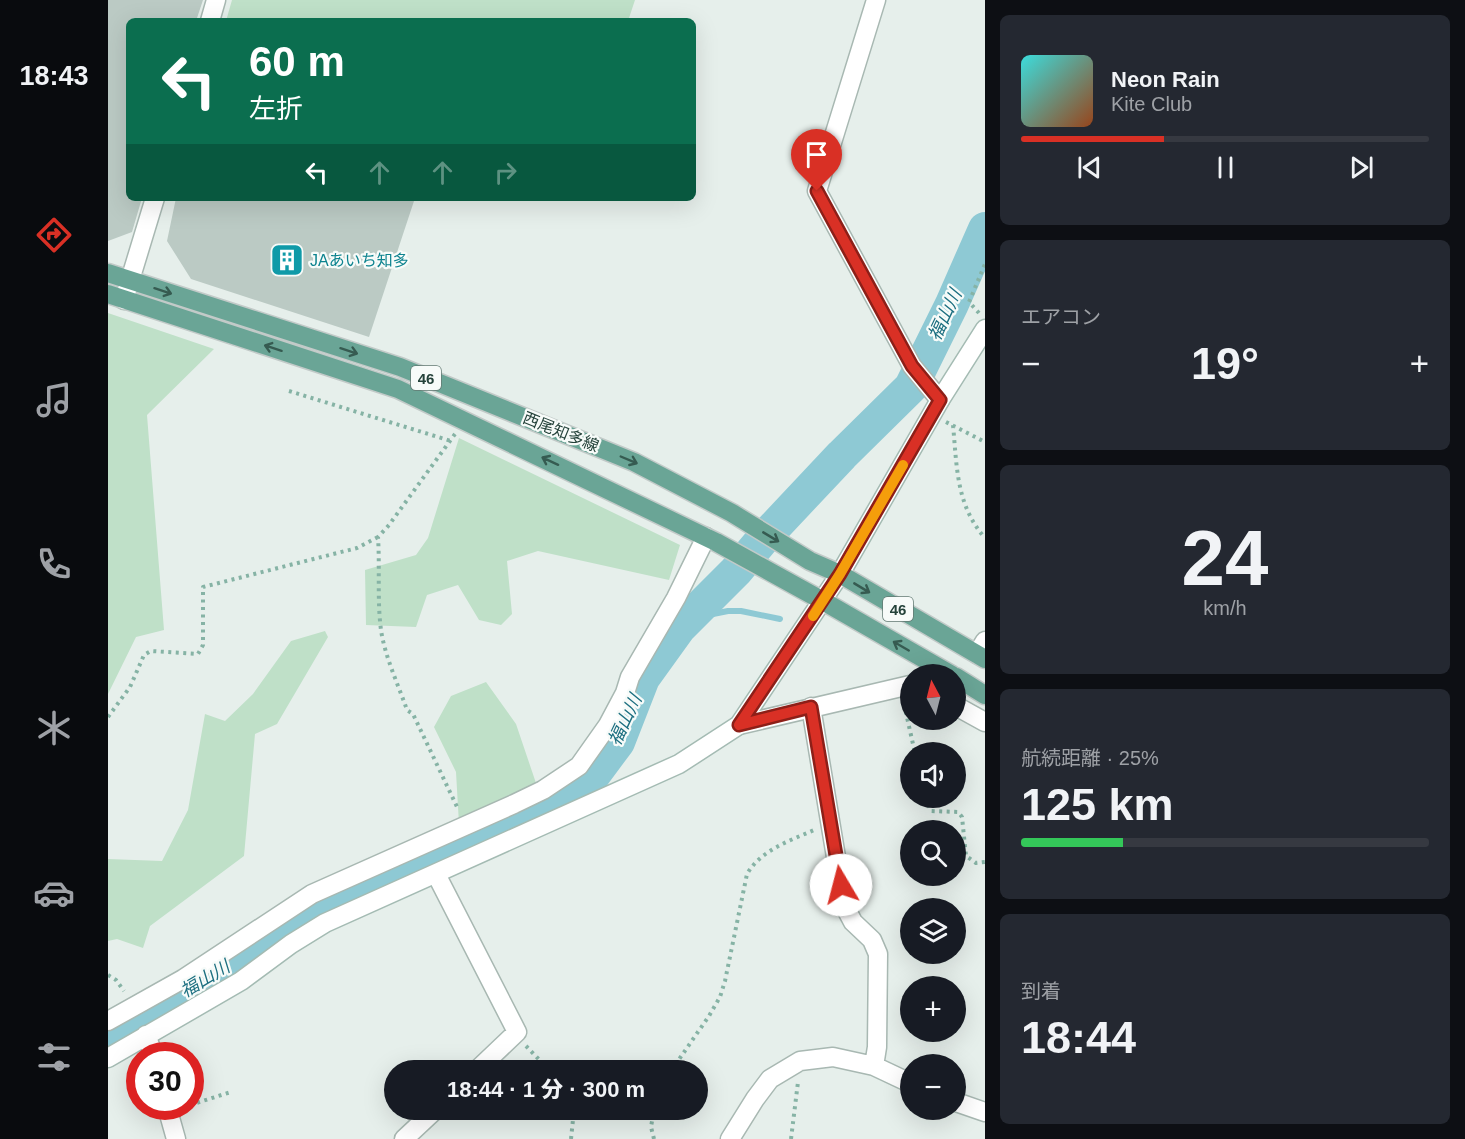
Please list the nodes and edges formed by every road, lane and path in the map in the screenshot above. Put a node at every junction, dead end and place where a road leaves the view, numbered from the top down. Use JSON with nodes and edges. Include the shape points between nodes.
{"nodes":[{"id":1,"x":216,"y":0,"type":"edge"},
{"id":2,"x":876,"y":0,"type":"edge"},
{"id":3,"x":211,"y":18,"type":"edge"},
{"id":4,"x":154,"y":201,"type":"edge"},
{"id":5,"x":985,"y":264,"type":"edge"},
{"id":6,"x":108,"y":273,"type":"edge"},
{"id":7,"x":129,"y":280,"type":"junction"},
{"id":8,"x":116,"y":297,"type":"edge"},
{"id":9,"x":985,"y":319,"type":"edge"},
{"id":10,"x":985,"y":329,"type":"edge"},
{"id":11,"x":289,"y":391,"type":"dead end"},
{"id":12,"x":935,"y":408,"type":"junction"},
{"id":13,"x":463,"y":420,"type":"junction"},
{"id":14,"x":953,"y":425,"type":"junction"},
{"id":15,"x":451,"y":441,"type":"junction"},
{"id":16,"x":985,"y":442,"type":"edge"},
{"id":17,"x":378,"y":537,"type":"junction"},
{"id":18,"x":985,"y":538,"type":"edge"},
{"id":19,"x":710,"y":540,"type":"junction"},
{"id":20,"x":840,"y":574,"type":"junction"},
{"id":21,"x":823,"y":601,"type":"junction"},
{"id":22,"x":982,"y":651,"type":"edge"},
{"id":23,"x":933,"y":664,"type":"edge"},
{"id":24,"x":966,"y":683,"type":"edge"},
{"id":25,"x":900,"y":687,"type":"edge"},
{"id":26,"x":985,"y":695,"type":"edge"},
{"id":27,"x":811,"y":707,"type":"junction"},
{"id":28,"x":966,"y":712,"type":"edge"},
{"id":29,"x":108,"y":717,"type":"edge"},
{"id":30,"x":985,"y":722,"type":"edge"},
{"id":31,"x":739,"y":725,"type":"junction"},
{"id":32,"x":930,"y":808,"type":"edge"},
{"id":33,"x":832,"y":825,"type":"junction"},
{"id":34,"x":466,"y":826,"type":"junction"},
{"id":35,"x":985,"y":862,"type":"edge"},
{"id":36,"x":436,"y":874,"type":"junction"},
{"id":37,"x":108,"y":975,"type":"edge"},
{"id":38,"x":132,"y":1007,"type":"junction"},
{"id":39,"x":108,"y":1021,"type":"edge"},
{"id":40,"x":517,"y":1032,"type":"junction"},
{"id":41,"x":146,"y":1035,"type":"junction"},
{"id":42,"x":149,"y":1042,"type":"edge"},
{"id":43,"x":108,"y":1058,"type":"edge"},
{"id":44,"x":488,"y":1060,"type":"edge"},
{"id":45,"x":540,"y":1060,"type":"edge"},
{"id":46,"x":679,"y":1060,"type":"edge"},
{"id":47,"x":800,"y":1060,"type":"junction"},
{"id":48,"x":873,"y":1066,"type":"junction"},
{"id":49,"x":900,"y":1078,"type":"edge"},
{"id":50,"x":231,"y":1092,"type":"dead end"},
{"id":51,"x":204,"y":1101,"type":"edge"},
{"id":52,"x":966,"y":1105,"type":"edge"},
{"id":53,"x":985,"y":1112,"type":"edge"},
{"id":54,"x":171,"y":1120,"type":"edge"},
{"id":55,"x":424,"y":1120,"type":"edge"},
{"id":56,"x":573,"y":1120,"type":"edge"},
{"id":57,"x":652,"y":1120,"type":"edge"},
{"id":58,"x":176,"y":1139,"type":"edge"},
{"id":59,"x":404,"y":1139,"type":"edge"},
{"id":60,"x":571,"y":1139,"type":"edge"},
{"id":61,"x":654,"y":1139,"type":"edge"},
{"id":62,"x":730,"y":1139,"type":"edge"},
{"id":63,"x":791,"y":1139,"type":"edge"}],
"edges":[{"from":1,"to":3,"type":"street"},
{"from":2,"to":12,"type":"street","via":[[817,191],[912,366],[925,382]]},
{"from":4,"to":7,"type":"street"},
{"from":5,"to":9,"type":"path","via":[[969,302]]},
{"from":6,"to":7,"type":"main road","name":"西尾知多線","number":"46"},
{"from":7,"to":8,"type":"street"},
{"from":7,"to":20,"type":"main road","name":"西尾知多線","number":"46","one_way":true,"via":[[399,367],[634,462]]},
{"from":13,"to":8,"type":"main road","name":"西尾知多線","number":"46","one_way":true,"via":[[398,389]]},
{"from":10,"to":12,"type":"street"},
{"from":11,"to":15,"type":"path"},
{"from":12,"to":14,"type":"path"},
{"from":12,"to":20,"type":"street"},
{"from":13,"to":15,"type":"path"},
{"from":19,"to":13,"type":"main road","name":"西尾知多線","number":"46","one_way":true},
{"from":14,"to":16,"type":"path"},
{"from":14,"to":18,"type":"path","via":[[960,494],[975,527]]},
{"from":15,"to":17,"type":"path"},
{"from":17,"to":29,"type":"path","via":[[357,548],[203,586],[203,645],[198,654],[151,651],[144,655],[130,687]]},
{"from":17,"to":34,"type":"path","via":[[381,631],[387,653],[407,710],[413,714]]},
{"from":19,"to":21,"type":"main road","name":"西尾知多線","number":"46"},
{"from":19,"to":34,"type":"street","via":[[630,677],[608,725],[579,766],[543,789]]},
{"from":20,"to":21,"type":"street"},
{"from":20,"to":22,"type":"main road","name":"西尾知多線","number":"46","one_way":true},
{"from":23,"to":21,"type":"main road","name":"西尾知多線","number":"46","one_way":true},
{"from":21,"to":31,"type":"street"},
{"from":24,"to":26,"type":"main road","name":"西尾知多線","number":"46"},
{"from":25,"to":27,"type":"street"},
{"from":27,"to":31,"type":"street"},
{"from":27,"to":33,"type":"street"},
{"from":28,"to":30,"type":"street"},
{"from":31,"to":36,"type":"street","via":[[679,764]]},
{"from":32,"to":35,"type":"path","via":[[958,812],[962,817],[966,856]]},
{"from":33,"to":46,"type":"path","via":[[778,846],[751,867],[720,997]]},
{"from":33,"to":48,"type":"street","via":[[844,905],[853,922],[872,940],[878,954],[877,1047]]},
{"from":34,"to":38,"type":"street","via":[[312,894],[183,979]]},
{"from":36,"to":40,"type":"street"},
{"from":36,"to":41,"type":"street","via":[[325,923],[241,981]]},
{"from":37,"to":38,"type":"path","via":[[116,980]]},
{"from":38,"to":39,"type":"street"},
{"from":40,"to":44,"type":"street"},
{"from":40,"to":45,"type":"path"},
{"from":41,"to":42,"type":"street"},
{"from":41,"to":43,"type":"street"},
{"from":47,"to":48,"type":"street","via":[[833,1057]]},
{"from":47,"to":62,"type":"street","via":[[770,1079]]},
{"from":47,"to":63,"type":"path"},
{"from":48,"to":49,"type":"street"},
{"from":50,"to":51,"type":"path"},
{"from":52,"to":53,"type":"street"},
{"from":54,"to":58,"type":"street"},
{"from":55,"to":59,"type":"street"},
{"from":56,"to":60,"type":"path"},
{"from":57,"to":61,"type":"path"}]}
